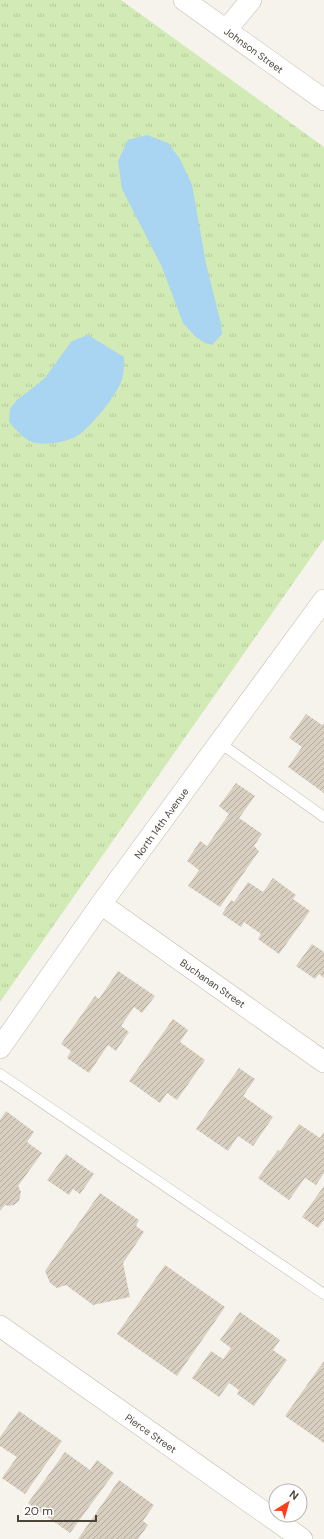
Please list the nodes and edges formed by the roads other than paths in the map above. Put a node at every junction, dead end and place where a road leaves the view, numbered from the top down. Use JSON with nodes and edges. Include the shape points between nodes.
{"nodes":[{"id":1,"x":184,"y":0,"type":"edge"},
{"id":2,"x":251,"y":0,"type":"edge"},
{"id":3,"x":226,"y":30,"type":"junction"},
{"id":4,"x":324,"y":100,"type":"edge"},
{"id":5,"x":324,"y":600,"type":"edge"},
{"id":6,"x":220,"y":743,"type":"junction"},
{"id":7,"x":324,"y":817,"type":"edge"},
{"id":8,"x":101,"y":904,"type":"junction"},
{"id":9,"x":0,"y":1048,"type":"edge"},
{"id":10,"x":324,"y":1062,"type":"edge"},
{"id":11,"x":0,"y":1074,"type":"edge"},
{"id":12,"x":324,"y":1294,"type":"edge"},
{"id":13,"x":0,"y":1326,"type":"edge"},
{"id":14,"x":302,"y":1539,"type":"edge"}],
"edges":[{"from":1,"to":3,"type":"street","name":"Johnson Street"},
{"from":2,"to":3,"type":"street"},
{"from":3,"to":4,"type":"street","name":"Johnson Street"},
{"from":5,"to":6,"type":"street","name":"North 14th Avenue"},
{"from":6,"to":7,"type":"lane"},
{"from":6,"to":8,"type":"street","name":"North 14th Avenue"},
{"from":8,"to":9,"type":"street","name":"North 14th Avenue"},
{"from":8,"to":10,"type":"street","name":"Buchanan Street"},
{"from":11,"to":12,"type":"lane"},
{"from":13,"to":14,"type":"street","name":"Pierce Street"}]}
